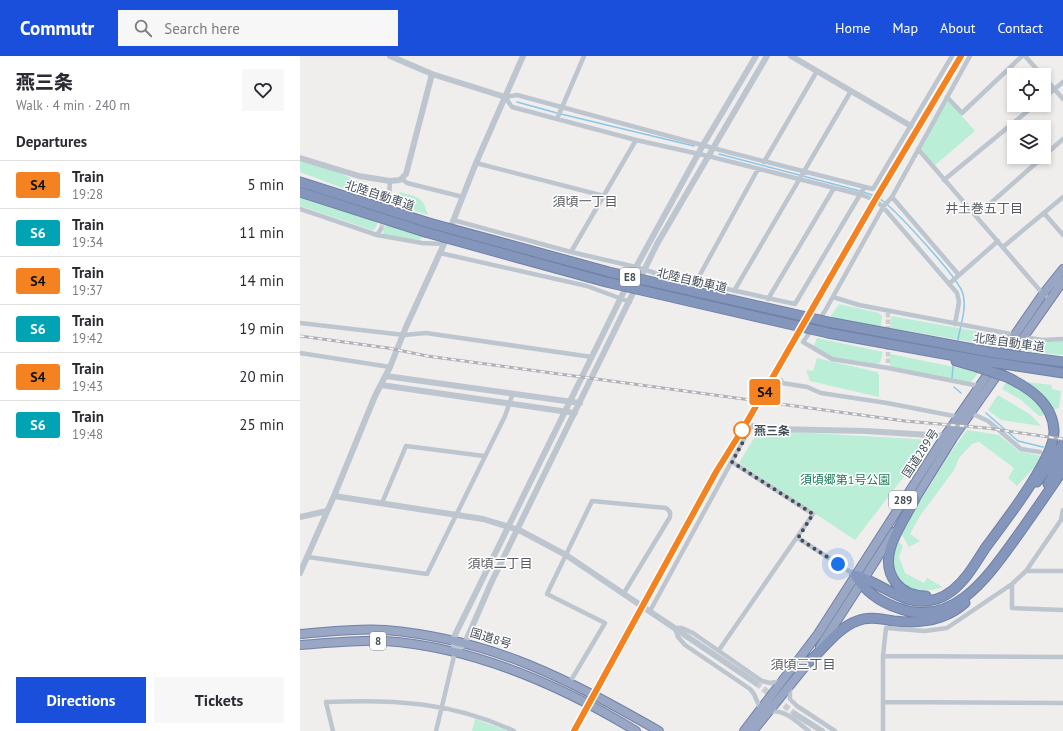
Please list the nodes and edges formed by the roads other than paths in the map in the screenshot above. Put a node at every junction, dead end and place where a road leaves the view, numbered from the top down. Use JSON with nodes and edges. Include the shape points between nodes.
{"nodes":[{"id":1,"x":390,"y":56,"type":"edge"},
{"id":2,"x":523,"y":56,"type":"edge"},
{"id":3,"x":584,"y":56,"type":"edge"},
{"id":4,"x":756,"y":56,"type":"edge"},
{"id":5,"x":767,"y":56,"type":"edge"},
{"id":6,"x":791,"y":56,"type":"edge"},
{"id":7,"x":952,"y":56,"type":"edge"},
{"id":8,"x":970,"y":56,"type":"edge"},
{"id":9,"x":1024,"y":56,"type":"edge"},
{"id":10,"x":1035,"y":68,"type":"edge"},
{"id":11,"x":817,"y":71,"type":"junction"},
{"id":12,"x":432,"y":74,"type":"junction"},
{"id":13,"x":1063,"y":82,"type":"edge"},
{"id":14,"x":1051,"y":85,"type":"edge"},
{"id":15,"x":1054,"y":89,"type":"junction"},
{"id":16,"x":851,"y":91,"type":"junction"},
{"id":17,"x":1051,"y":92,"type":"edge"},
{"id":18,"x":505,"y":97,"type":"junction"},
{"id":19,"x":947,"y":97,"type":"junction"},
{"id":20,"x":1063,"y":99,"type":"edge"},
{"id":21,"x":562,"y":108,"type":"junction"},
{"id":22,"x":1027,"y":112,"type":"edge"},
{"id":23,"x":558,"y":118,"type":"junction"},
{"id":24,"x":911,"y":126,"type":"junction"},
{"id":25,"x":1063,"y":139,"type":"edge"},
{"id":26,"x":636,"y":140,"type":"junction"},
{"id":27,"x":703,"y":145,"type":"junction"},
{"id":28,"x":713,"y":148,"type":"junction"},
{"id":29,"x":918,"y":149,"type":"junction"},
{"id":30,"x":1051,"y":150,"type":"edge"},
{"id":31,"x":699,"y":154,"type":"junction"},
{"id":32,"x":708,"y":156,"type":"junction"},
{"id":33,"x":300,"y":158,"type":"edge"},
{"id":34,"x":764,"y":162,"type":"junction"},
{"id":35,"x":476,"y":164,"type":"junction"},
{"id":36,"x":1035,"y":164,"type":"edge"},
{"id":37,"x":758,"y":169,"type":"junction"},
{"id":38,"x":801,"y":176,"type":"junction"},
{"id":39,"x":402,"y":179,"type":"junction"},
{"id":40,"x":944,"y":180,"type":"junction"},
{"id":41,"x":390,"y":181,"type":"junction"},
{"id":42,"x":300,"y":182,"type":"edge"},
{"id":43,"x":834,"y":188,"type":"junction"},
{"id":44,"x":864,"y":188,"type":"junction"},
{"id":45,"x":300,"y":192,"type":"edge"},
{"id":46,"x":862,"y":195,"type":"junction"},
{"id":47,"x":604,"y":196,"type":"junction"},
{"id":48,"x":463,"y":197,"type":"junction"},
{"id":49,"x":1063,"y":197,"type":"edge"},
{"id":50,"x":389,"y":198,"type":"tunnel mouth"},
{"id":51,"x":891,"y":198,"type":"junction"},
{"id":52,"x":884,"y":206,"type":"junction"},
{"id":53,"x":300,"y":209,"type":"edge"},
{"id":54,"x":1044,"y":213,"type":"junction"},
{"id":55,"x":976,"y":216,"type":"junction"},
{"id":56,"x":453,"y":220,"type":"junction"},
{"id":57,"x":381,"y":229,"type":"tunnel mouth"},
{"id":58,"x":377,"y":235,"type":"junction"},
{"id":59,"x":1063,"y":235,"type":"edge"},
{"id":60,"x":998,"y":241,"type":"junction"},
{"id":61,"x":444,"y":244,"type":"junction"},
{"id":62,"x":1003,"y":247,"type":"junction"},
{"id":63,"x":571,"y":252,"type":"junction"},
{"id":64,"x":440,"y":253,"type":"junction"},
{"id":65,"x":636,"y":266,"type":"junction"},
{"id":66,"x":1063,"y":269,"type":"edge"},
{"id":67,"x":644,"y":270,"type":"junction"},
{"id":68,"x":955,"y":279,"type":"junction"},
{"id":69,"x":1063,"y":281,"type":"edge"},
{"id":70,"x":696,"y":282,"type":"junction"},
{"id":71,"x":734,"y":291,"type":"junction"},
{"id":72,"x":1046,"y":296,"type":"junction"},
{"id":73,"x":833,"y":297,"type":"junction"},
{"id":74,"x":768,"y":298,"type":"junction"},
{"id":75,"x":621,"y":299,"type":"junction"},
{"id":76,"x":630,"y":302,"type":"junction"},
{"id":77,"x":300,"y":323,"type":"edge"},
{"id":78,"x":957,"y":324,"type":"junction"},
{"id":79,"x":404,"y":335,"type":"junction"},
{"id":80,"x":1016,"y":335,"type":"junction"},
{"id":81,"x":1024,"y":336,"type":"junction"},
{"id":82,"x":1063,"y":339,"type":"edge"},
{"id":83,"x":300,"y":352,"type":"edge"},
{"id":84,"x":592,"y":357,"type":"junction"},
{"id":85,"x":1063,"y":361,"type":"edge"},
{"id":86,"x":980,"y":364,"type":"junction"},
{"id":87,"x":390,"y":367,"type":"junction"},
{"id":88,"x":1063,"y":372,"type":"edge"},
{"id":89,"x":386,"y":376,"type":"junction"},
{"id":90,"x":780,"y":380,"type":"dead end"},
{"id":91,"x":381,"y":385,"type":"junction"},
{"id":92,"x":979,"y":386,"type":"junction"},
{"id":93,"x":513,"y":393,"type":"junction"},
{"id":94,"x":569,"y":402,"type":"junction"},
{"id":95,"x":509,"y":404,"type":"junction"},
{"id":96,"x":580,"y":404,"type":"junction"},
{"id":97,"x":564,"y":412,"type":"junction"},
{"id":98,"x":575,"y":413,"type":"junction"},
{"id":99,"x":971,"y":413,"type":"junction"},
{"id":100,"x":959,"y":417,"type":"junction"},
{"id":101,"x":751,"y":426,"type":"joint"},
{"id":102,"x":946,"y":436,"type":"junction"},
{"id":103,"x":1063,"y":444,"type":"edge"},
{"id":104,"x":1040,"y":452,"type":"dead end"},
{"id":105,"x":484,"y":456,"type":"junction"},
{"id":106,"x":1063,"y":456,"type":"edge"},
{"id":107,"x":732,"y":462,"type":"junction"},
{"id":108,"x":1063,"y":470,"type":"edge"},
{"id":109,"x":334,"y":496,"type":"junction"},
{"id":110,"x":915,"y":499,"type":"junction"},
{"id":111,"x":382,"y":503,"type":"junction"},
{"id":112,"x":1018,"y":504,"type":"junction"},
{"id":113,"x":1063,"y":510,"type":"edge"},
{"id":114,"x":327,"y":511,"type":"junction"},
{"id":115,"x":455,"y":514,"type":"junction"},
{"id":116,"x":1033,"y":514,"type":"junction"},
{"id":117,"x":300,"y":517,"type":"edge"},
{"id":118,"x":508,"y":526,"type":"junction"},
{"id":119,"x":519,"y":530,"type":"junction"},
{"id":120,"x":798,"y":538,"type":"junction"},
{"id":121,"x":566,"y":554,"type":"junction"},
{"id":122,"x":308,"y":556,"type":"junction"},
{"id":123,"x":1026,"y":571,"type":"junction"},
{"id":124,"x":1063,"y":571,"type":"edge"},
{"id":125,"x":300,"y":573,"type":"edge"},
{"id":126,"x":855,"y":575,"type":"junction"},
{"id":127,"x":986,"y":579,"type":"junction"},
{"id":128,"x":863,"y":581,"type":"junction"},
{"id":129,"x":960,"y":583,"type":"junction"},
{"id":130,"x":1012,"y":584,"type":"junction"},
{"id":131,"x":624,"y":593,"type":"junction"},
{"id":132,"x":1063,"y":610,"type":"edge"},
{"id":133,"x":650,"y":611,"type":"junction"},
{"id":134,"x":675,"y":628,"type":"junction"},
{"id":135,"x":300,"y":634,"type":"edge"},
{"id":136,"x":453,"y":639,"type":"junction"},
{"id":137,"x":465,"y":643,"type":"junction"},
{"id":138,"x":300,"y":645,"type":"edge"},
{"id":139,"x":719,"y":650,"type":"junction"},
{"id":140,"x":455,"y":652,"type":"junction"},
{"id":141,"x":883,"y":656,"type":"junction"},
{"id":142,"x":1063,"y":657,"type":"edge"},
{"id":143,"x":809,"y":662,"type":"junction"},
{"id":144,"x":570,"y":682,"type":"junction"},
{"id":145,"x":756,"y":683,"type":"tunnel mouth"},
{"id":146,"x":787,"y":683,"type":"junction"},
{"id":147,"x":883,"y":702,"type":"junction"},
{"id":148,"x":1063,"y":703,"type":"edge"},
{"id":149,"x":441,"y":706,"type":"junction"},
{"id":150,"x":763,"y":711,"type":"junction"},
{"id":151,"x":795,"y":714,"type":"tunnel mouth"},
{"id":152,"x":333,"y":731,"type":"edge"},
{"id":153,"x":436,"y":731,"type":"edge"},
{"id":154,"x":514,"y":731,"type":"edge"},
{"id":155,"x":636,"y":731,"type":"edge"},
{"id":156,"x":659,"y":731,"type":"edge"},
{"id":157,"x":744,"y":731,"type":"edge"},
{"id":158,"x":753,"y":731,"type":"edge"},
{"id":159,"x":809,"y":731,"type":"edge"},
{"id":160,"x":822,"y":731,"type":"edge"},
{"id":161,"x":835,"y":731,"type":"edge"},
{"id":162,"x":883,"y":731,"type":"edge"}],
"edges":[{"from":1,"to":12,"type":"street"},
{"from":2,"to":18,"type":"street"},
{"from":3,"to":21,"type":"street"},
{"from":4,"to":27,"type":"street"},
{"from":5,"to":28,"type":"street"},
{"from":6,"to":11,"type":"street"},
{"from":7,"to":24,"type":"street"},
{"from":8,"to":19,"type":"street"},
{"from":9,"to":10,"type":"street"},
{"from":9,"to":19,"type":"street","via":[[962,113]]},
{"from":11,"to":16,"type":"street"},
{"from":11,"to":34,"type":"street"},
{"from":12,"to":18,"type":"street"},
{"from":12,"to":39,"type":"street","via":[[406,174]]},
{"from":13,"to":15,"type":"street"},
{"from":14,"to":15,"type":"street"},
{"from":15,"to":17,"type":"street"},
{"from":15,"to":20,"type":"street"},
{"from":16,"to":24,"type":"street"},
{"from":16,"to":38,"type":"street"},
{"from":18,"to":21,"type":"street","via":[[517,95]]},
{"from":18,"to":23,"type":"street","via":[[512,107]]},
{"from":18,"to":35,"type":"street"},
{"from":19,"to":29,"type":"street"},
{"from":21,"to":23,"type":"street"},
{"from":21,"to":27,"type":"street"},
{"from":22,"to":40,"type":"street"},
{"from":23,"to":26,"type":"street"},
{"from":24,"to":44,"type":"street","via":[[874,189]]},
{"from":25,"to":30,"type":"street"},
{"from":26,"to":31,"type":"street"},
{"from":26,"to":47,"type":"street"},
{"from":27,"to":28,"type":"street"},
{"from":27,"to":31,"type":"street"},
{"from":28,"to":32,"type":"street"},
{"from":28,"to":34,"type":"street"},
{"from":29,"to":40,"type":"street"},
{"from":29,"to":51,"type":"street"},
{"from":31,"to":32,"type":"street"},
{"from":31,"to":65,"type":"street"},
{"from":32,"to":37,"type":"street"},
{"from":32,"to":67,"type":"street"},
{"from":33,"to":41,"type":"street","via":[[359,176]]},
{"from":34,"to":38,"type":"street"},
{"from":35,"to":47,"type":"street"},
{"from":35,"to":48,"type":"street"},
{"from":36,"to":55,"type":"street"},
{"from":37,"to":38,"type":"street"},
{"from":37,"to":70,"type":"street"},
{"from":38,"to":43,"type":"street"},
{"from":38,"to":44,"type":"street","via":[[837,179]]},
{"from":38,"to":71,"type":"street"},
{"from":39,"to":41,"type":"street"},
{"from":39,"to":48,"type":"street","via":[[407,183]]},
{"from":40,"to":55,"type":"street"},
{"from":41,"to":50,"type":"street"},
{"from":42,"to":85,"type":"highway","name":"北陸自動車道","number":"E8","bridge":true,"via":[[429,223],[609,272],[833,323],[989,352]]},
{"from":43,"to":46,"type":"street"},
{"from":43,"to":74,"type":"street"},
{"from":44,"to":46,"type":"street"},
{"from":45,"to":86,"type":"highway","name":"北陸自動車道","number":"E8","bridge":true,"via":[[425,232],[606,282],[828,333]]},
{"from":46,"to":52,"type":"street"},
{"from":46,"to":74,"type":"street","via":[[795,304]]},
{"from":47,"to":63,"type":"street"},
{"from":48,"to":56,"type":"street"},
{"from":49,"to":54,"type":"street"},
{"from":51,"to":52,"type":"street"},
{"from":51,"to":68,"type":"street"},
{"from":52,"to":68,"type":"street"},
{"from":52,"to":73,"type":"street"},
{"from":53,"to":58,"type":"street"},
{"from":54,"to":59,"type":"street"},
{"from":54,"to":62,"type":"street"},
{"from":55,"to":60,"type":"street"},
{"from":56,"to":61,"type":"street"},
{"from":56,"to":63,"type":"street"},
{"from":57,"to":58,"type":"street"},
{"from":58,"to":61,"type":"street"},
{"from":60,"to":62,"type":"street"},
{"from":60,"to":68,"type":"street"},
{"from":61,"to":64,"type":"street"},
{"from":62,"to":72,"type":"street"},
{"from":63,"to":65,"type":"street"},
{"from":64,"to":75,"type":"street","via":[[587,286]]},
{"from":64,"to":79,"type":"street"},
{"from":65,"to":67,"type":"street"},
{"from":65,"to":75,"type":"street"},
{"from":66,"to":72,"type":"highway","name":"国道289号","number":"289"},
{"from":67,"to":70,"type":"street"},
{"from":67,"to":76,"type":"street"},
{"from":68,"to":78,"type":"street","via":[[959,298]]},
{"from":69,"to":72,"type":"highway","name":"国道289号","number":"289"},
{"from":70,"to":71,"type":"street"},
{"from":71,"to":74,"type":"street"},
{"from":72,"to":80,"type":"highway","name":"国道289号","number":"289"},
{"from":72,"to":81,"type":"highway","name":"国道289号","number":"289"},
{"from":73,"to":78,"type":"street","via":[[888,312]]},
{"from":73,"to":92,"type":"street","via":[[803,342],[832,359],[888,365]]},
{"from":75,"to":76,"type":"street"},
{"from":75,"to":84,"type":"street"},
{"from":76,"to":96,"type":"street"},
{"from":77,"to":79,"type":"street"},
{"from":78,"to":80,"type":"street"},
{"from":79,"to":84,"type":"street","via":[[426,333]]},
{"from":79,"to":87,"type":"street"},
{"from":80,"to":92,"type":"highway","name":"国道289号","number":"289"},
{"from":81,"to":82,"type":"street","via":[[1042,340]]},
{"from":81,"to":99,"type":"highway","name":"国道289号","number":"289"},
{"from":83,"to":87,"type":"street"},
{"from":84,"to":94,"type":"street"},
{"from":86,"to":88,"type":"highway","name":"北陸自動車道","number":"E8","bridge":true},
{"from":86,"to":112,"type":"highway","bridge":true,"via":[[1024,385],[1040,399],[1050,414],[1054,430],[1050,449]]},
{"from":87,"to":89,"type":"street"},
{"from":89,"to":91,"type":"street"},
{"from":89,"to":93,"type":"street"},
{"from":90,"to":100,"type":"street","via":[[782,383],[807,387],[821,393]]},
{"from":91,"to":95,"type":"street"},
{"from":91,"to":109,"type":"street"},
{"from":92,"to":100,"type":"highway","name":"国道289号","number":"289"},
{"from":93,"to":94,"type":"street"},
{"from":93,"to":95,"type":"street"},
{"from":94,"to":96,"type":"street"},
{"from":94,"to":97,"type":"street"},
{"from":95,"to":97,"type":"street"},
{"from":95,"to":105,"type":"street"},
{"from":96,"to":98,"type":"street"},
{"from":97,"to":98,"type":"street"},
{"from":97,"to":118,"type":"street"},
{"from":98,"to":119,"type":"street"},
{"from":99,"to":104,"type":"street","via":[[988,421],[1022,449]]},
{"from":99,"to":110,"type":"highway","name":"国道289号","number":"289"},
{"from":100,"to":102,"type":"highway","name":"国道289号","number":"289"},
{"from":101,"to":102,"type":"street"},
{"from":101,"to":107,"type":"street"},
{"from":102,"to":126,"type":"highway","name":"国道289号","number":"289"},
{"from":103,"to":112,"type":"highway","via":[[1048,468]]},
{"from":105,"to":111,"type":"street","via":[[406,446]]},
{"from":105,"to":115,"type":"street"},
{"from":106,"to":116,"type":"highway"},
{"from":107,"to":120,"type":"street","via":[[813,514]]},
{"from":107,"to":133,"type":"street"},
{"from":108,"to":116,"type":"highway"},
{"from":109,"to":111,"type":"street"},
{"from":109,"to":114,"type":"street"},
{"from":110,"to":128,"type":"highway","name":"国道289号","number":"289"},
{"from":110,"to":129,"type":"highway","via":[[890,549],[888,564],[892,579],[904,590],[919,596],[936,595]]},
{"from":111,"to":115,"type":"street"},
{"from":112,"to":129,"type":"highway"},
{"from":113,"to":123,"type":"street","via":[[1061,520]]},
{"from":114,"to":117,"type":"street"},
{"from":114,"to":122,"type":"street"},
{"from":115,"to":118,"type":"street"},
{"from":115,"to":122,"type":"street","via":[[427,574]]},
{"from":116,"to":127,"type":"highway"},
{"from":118,"to":119,"type":"street"},
{"from":118,"to":136,"type":"street"},
{"from":119,"to":121,"type":"street"},
{"from":119,"to":137,"type":"street"},
{"from":120,"to":126,"type":"street"},
{"from":120,"to":139,"type":"street"},
{"from":121,"to":131,"type":"street"},
{"from":121,"to":131,"type":"street","via":[[592,501],[666,508],[670,512],[670,517]]},
{"from":121,"to":144,"type":"street","via":[[547,594],[605,623]]},
{"from":122,"to":125,"type":"street"},
{"from":123,"to":124,"type":"street"},
{"from":123,"to":130,"type":"street"},
{"from":126,"to":128,"type":"highway"},
{"from":126,"to":146,"type":"highway","name":"国道289号","number":"289"},
{"from":127,"to":128,"type":"highway","via":[[955,604],[924,613],[891,606],[872,594]]},
{"from":127,"to":143,"type":"highway","via":[[962,606],[937,619],[908,623],[872,618],[852,623]]},
{"from":128,"to":129,"type":"highway","via":[[907,600],[917,601],[945,596]]},
{"from":128,"to":143,"type":"highway","name":"国道289号","number":"289"},
{"from":130,"to":132,"type":"street","via":[[1012,608]]},
{"from":130,"to":141,"type":"street","via":[[947,628],[926,631],[886,628]]},
{"from":131,"to":133,"type":"street"},
{"from":133,"to":134,"type":"street"},
{"from":134,"to":139,"type":"street","via":[[682,628]]},
{"from":134,"to":145,"type":"street"},
{"from":134,"to":150,"type":"street","via":[[678,637],[685,644],[750,689]]},
{"from":135,"to":136,"type":"highway","name":"国道8号","number":"8","via":[[384,630]]},
{"from":136,"to":137,"type":"highway","name":"国道8号","number":"8"},
{"from":136,"to":140,"type":"street"},
{"from":137,"to":140,"type":"street"},
{"from":137,"to":144,"type":"highway","name":"国道8号","number":"8","via":[[517,659]]},
{"from":138,"to":140,"type":"highway","name":"国道8号","number":"8","via":[[384,641]]},
{"from":139,"to":146,"type":"street","via":[[766,683]]},
{"from":140,"to":149,"type":"street"},
{"from":140,"to":155,"type":"highway","name":"国道8号","number":"8","via":[[531,677]]},
{"from":141,"to":142,"type":"street"},
{"from":141,"to":147,"type":"street"},
{"from":143,"to":146,"type":"highway","name":"国道289号","number":"289"},
{"from":144,"to":156,"type":"highway","name":"国道8号","number":"8"},
{"from":146,"to":150,"type":"highway","name":"国道289号","number":"289"},
{"from":146,"to":161,"type":"street","via":[[792,701]]},
{"from":147,"to":148,"type":"street"},
{"from":147,"to":162,"type":"street"},
{"from":149,"to":152,"type":"street","via":[[382,700],[326,702]]},
{"from":149,"to":153,"type":"street"},
{"from":149,"to":154,"type":"street","via":[[480,717]]},
{"from":150,"to":157,"type":"highway","name":"国道289号","number":"289"},
{"from":150,"to":158,"type":"highway","name":"国道289号","number":"289"},
{"from":150,"to":159,"type":"street","via":[[781,712]]},
{"from":151,"to":160,"type":"street"}]}
